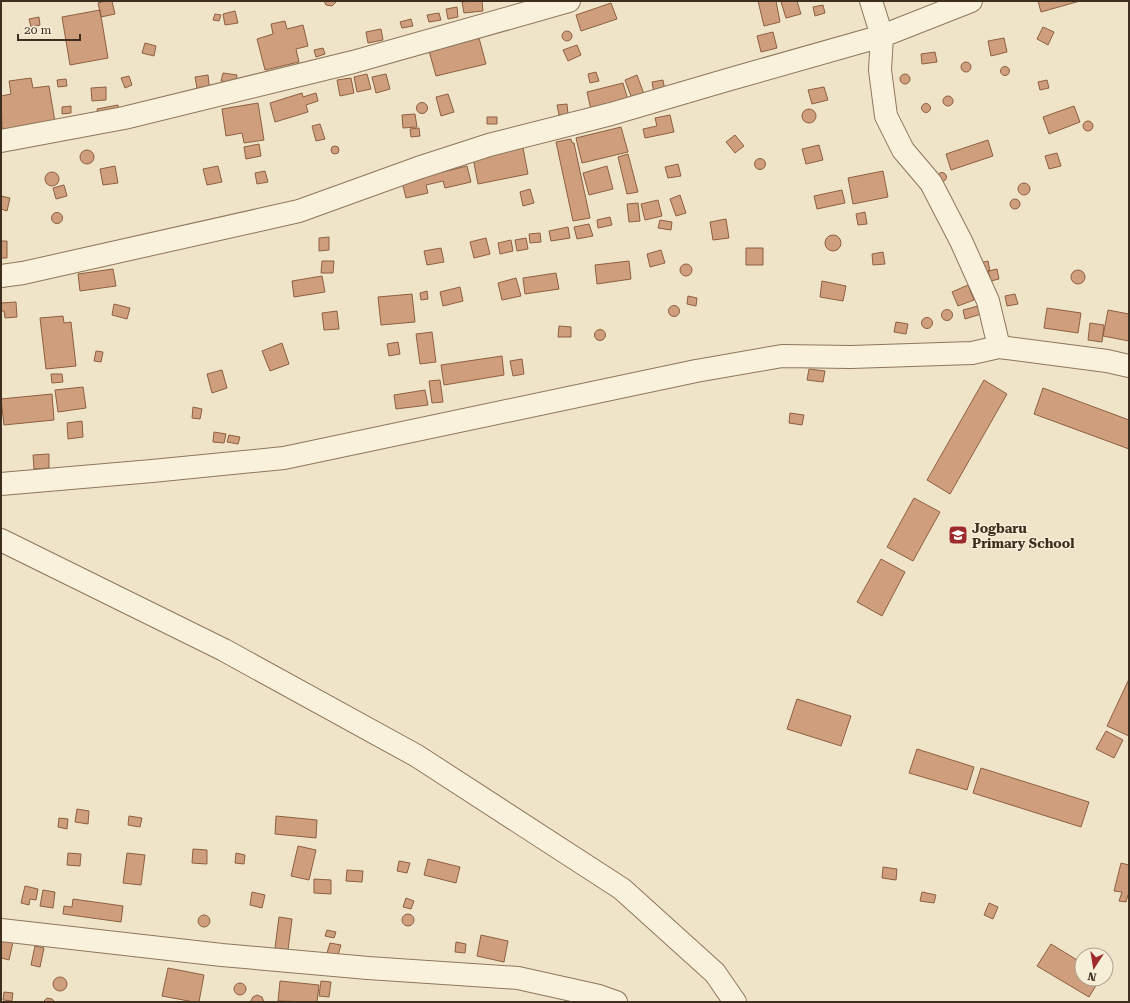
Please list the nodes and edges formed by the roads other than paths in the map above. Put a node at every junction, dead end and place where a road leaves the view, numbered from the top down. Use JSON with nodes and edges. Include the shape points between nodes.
{"nodes":[{"id":1,"x":569,"y":1,"type":"edge"},
{"id":2,"x":871,"y":1,"type":"edge"},
{"id":3,"x":971,"y":1,"type":"edge"},
{"id":4,"x":882,"y":36,"type":"junction"},
{"id":5,"x":1,"y":140,"type":"edge"},
{"id":6,"x":1,"y":276,"type":"edge"},
{"id":7,"x":999,"y":347,"type":"junction"},
{"id":8,"x":1129,"y":366,"type":"edge"},
{"id":9,"x":1,"y":484,"type":"edge"},
{"id":10,"x":1,"y":540,"type":"edge"},
{"id":11,"x":1,"y":930,"type":"edge"},
{"id":12,"x":616,"y":1002,"type":"edge"},
{"id":13,"x":734,"y":1002,"type":"edge"}],
"edges":[{"from":1,"to":5,"type":"street","via":[[353,62],[124,118]]},
{"from":2,"to":4,"type":"street"},
{"from":3,"to":4,"type":"street"},
{"from":4,"to":6,"type":"street","via":[[611,114],[489,144],[299,211],[23,274]]},
{"from":4,"to":7,"type":"street","via":[[880,70],[886,116],[903,150],[931,183],[961,241],[988,301]]},
{"from":7,"to":8,"type":"street"},
{"from":7,"to":9,"type":"street","via":[[972,353],[851,357],[782,356],[696,371],[284,458]]},
{"from":10,"to":13,"type":"street","via":[[224,650],[417,756],[622,889],[715,973]]},
{"from":11,"to":12,"type":"street","via":[[191,952],[518,978]]}]}
